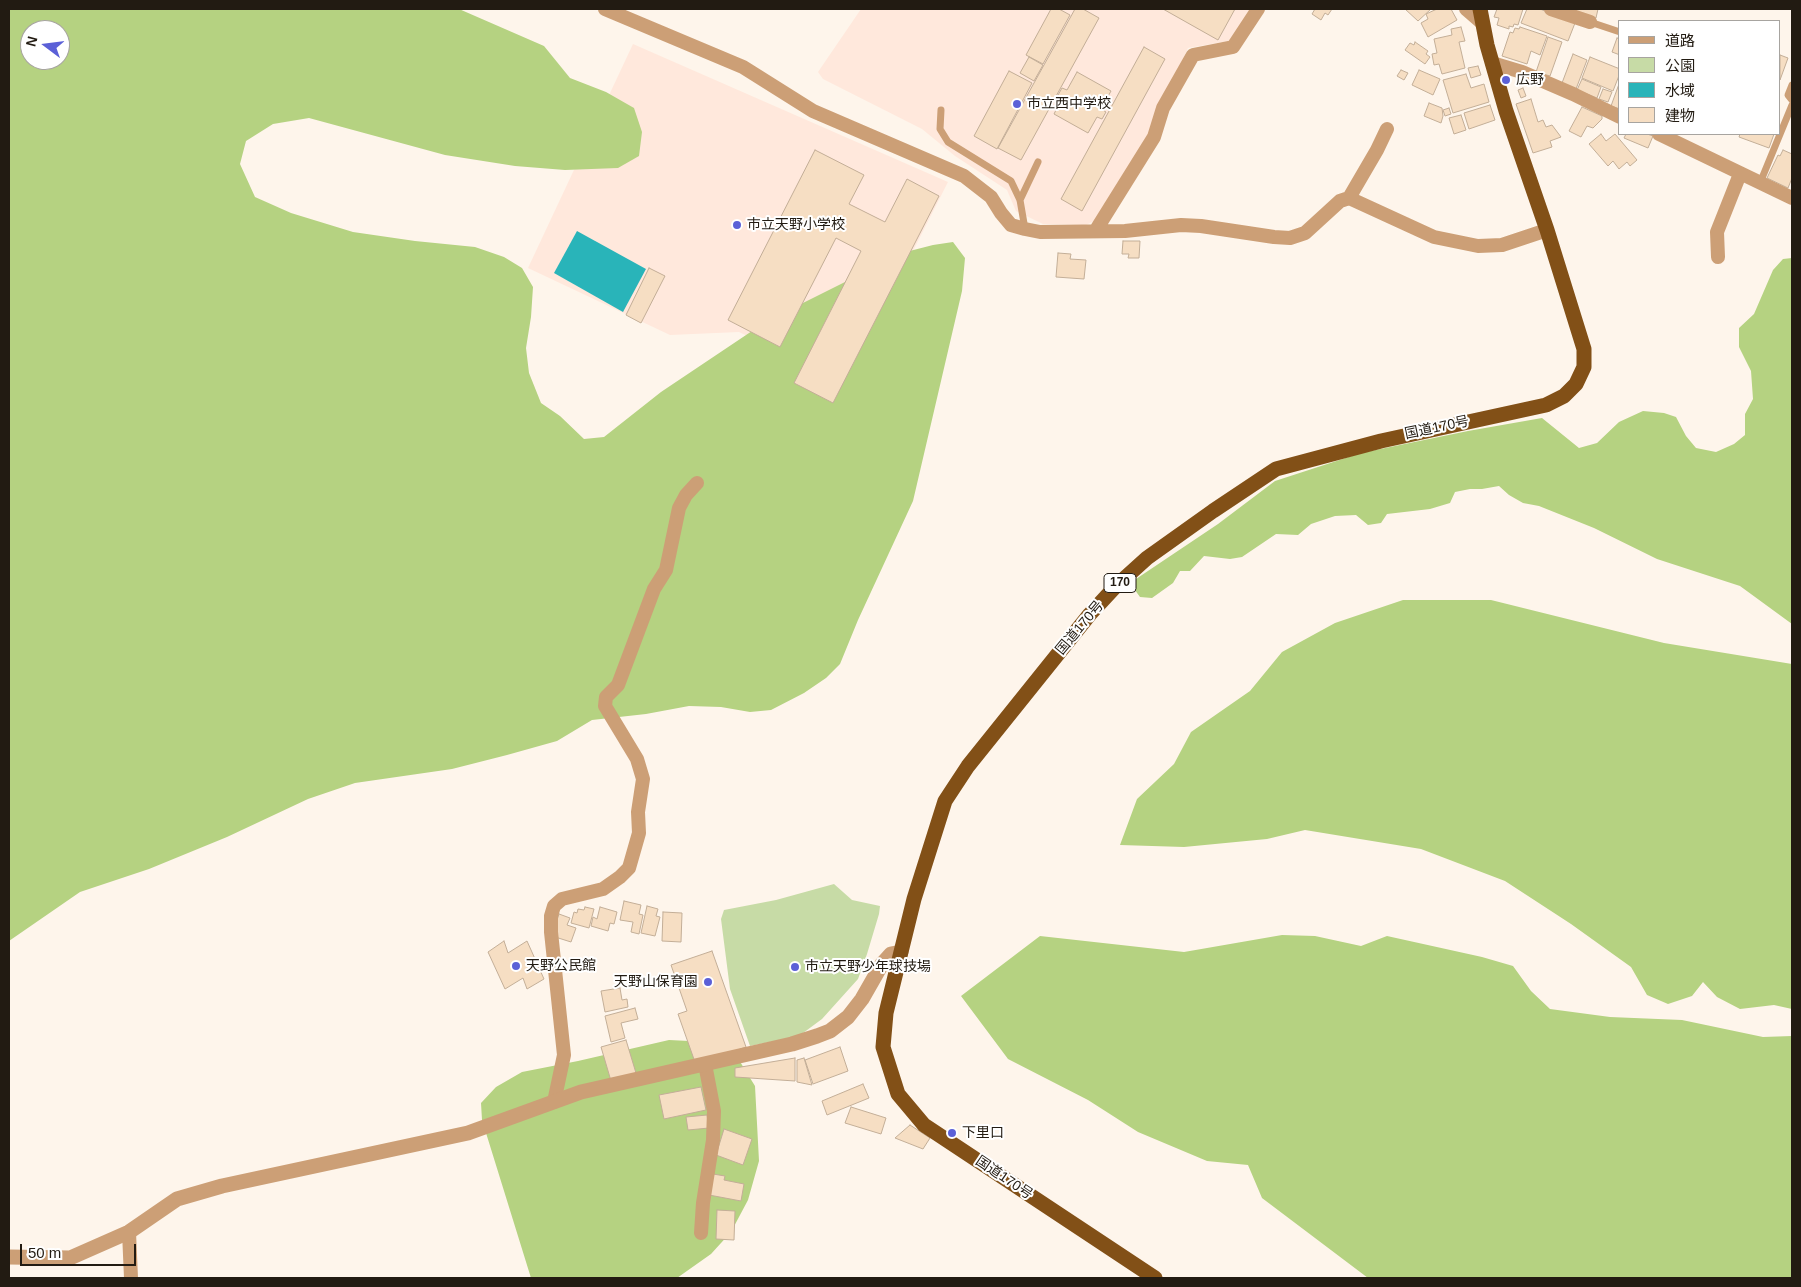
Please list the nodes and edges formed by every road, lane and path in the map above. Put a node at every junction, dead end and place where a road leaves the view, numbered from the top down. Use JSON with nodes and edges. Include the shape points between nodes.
{"nodes":[{"id":1,"x":606,"y":9,"type":"edge"},
{"id":2,"x":1258,"y":9,"type":"edge"},
{"id":3,"x":1466,"y":9,"type":"edge"},
{"id":4,"x":1551,"y":9,"type":"edge"},
{"id":5,"x":1481,"y":15,"type":"edge"},
{"id":6,"x":1590,"y":22,"type":"joint"},
{"id":7,"x":1618,"y":31,"type":"edge"},
{"id":8,"x":1492,"y":63,"type":"junction"},
{"id":9,"x":1792,"y":85,"type":"edge"},
{"id":10,"x":1790,"y":97,"type":"edge"},
{"id":11,"x":1792,"y":105,"type":"edge"},
{"id":12,"x":940,"y":110,"type":"dead end"},
{"id":13,"x":1618,"y":115,"type":"edge"},
{"id":14,"x":1387,"y":129,"type":"dead end"},
{"id":15,"x":1781,"y":132,"type":"edge"},
{"id":16,"x":1665,"y":135,"type":"edge"},
{"id":17,"x":1780,"y":135,"type":"edge"},
{"id":18,"x":1038,"y":162,"type":"dead end"},
{"id":19,"x":1740,"y":174,"type":"junction"},
{"id":20,"x":1760,"y":183,"type":"junction"},
{"id":21,"x":1349,"y":198,"type":"junction"},
{"id":22,"x":1792,"y":198,"type":"edge"},
{"id":23,"x":1020,"y":200,"type":"junction"},
{"id":24,"x":1025,"y":229,"type":"junction"},
{"id":25,"x":1096,"y":230,"type":"junction"},
{"id":26,"x":1547,"y":230,"type":"junction"},
{"id":27,"x":1718,"y":257,"type":"dead end"},
{"id":28,"x":698,"y":483,"type":"dead end"},
{"id":29,"x":901,"y":952,"type":"junction"},
{"id":30,"x":705,"y":1064,"type":"junction"},
{"id":31,"x":554,"y":1102,"type":"junction"},
{"id":32,"x":129,"y":1232,"type":"junction"},
{"id":33,"x":701,"y":1233,"type":"dead end"},
{"id":34,"x":9,"y":1257,"type":"edge"},
{"id":35,"x":131,"y":1278,"type":"edge"},
{"id":36,"x":1155,"y":1278,"type":"edge"}],
"edges":[{"from":1,"to":24,"type":"street","via":[[743,67],[813,111],[964,176],[991,197],[1011,225]]},
{"from":2,"to":25,"type":"street","via":[[1232,47],[1193,55],[1163,108],[1154,137]]},
{"from":3,"to":5,"type":"street"},
{"from":4,"to":6,"type":"street"},
{"from":5,"to":8,"type":"highway","name":"国道170号","number":"170"},
{"from":6,"to":7,"type":"lane"},
{"from":8,"to":13,"type":"street","via":[[1522,72]]},
{"from":8,"to":26,"type":"highway","name":"国道170号","number":"170"},
{"from":9,"to":10,"type":"lane"},
{"from":11,"to":15,"type":"lane"},
{"from":12,"to":23,"type":"lane","via":[[940,129],[948,142],[1011,181]]},
{"from":14,"to":21,"type":"street"},
{"from":16,"to":19,"type":"street"},
{"from":17,"to":20,"type":"lane"},
{"from":18,"to":23,"type":"lane"},
{"from":19,"to":20,"type":"street"},
{"from":19,"to":27,"type":"street","via":[[1717,232]]},
{"from":20,"to":22,"type":"street"},
{"from":21,"to":25,"type":"street","via":[[1340,200],[1305,233],[1290,238],[1182,225],[1125,231]]},
{"from":21,"to":26,"type":"street","via":[[1434,237],[1478,246],[1502,244]]},
{"from":23,"to":24,"type":"lane"},
{"from":24,"to":25,"type":"street","via":[[1040,232]]},
{"from":26,"to":29,"type":"highway","name":"国道170号","number":"170","via":[[1584,349],[1584,367],[1576,384],[1564,396],[1546,405],[1381,440],[1276,469],[1147,558],[1090,614],[968,766],[945,801]]},
{"from":28,"to":31,"type":"street","via":[[679,508],[666,570],[654,589],[618,685],[606,697],[605,706],[637,759],[642,778],[639,833],[629,868],[603,889],[562,899],[554,906],[551,916],[564,1055]]},
{"from":29,"to":30,"type":"street","via":[[891,954],[882,964],[853,1011],[830,1031],[792,1044]]},
{"from":29,"to":36,"type":"highway","name":"国道170号","number":"170","via":[[886,1013],[883,1047],[898,1094],[924,1125]]},
{"from":30,"to":31,"type":"street","via":[[581,1092]]},
{"from":30,"to":33,"type":"street","via":[[714,1111]]},
{"from":31,"to":32,"type":"street","via":[[468,1133],[222,1186],[177,1199]]},
{"from":32,"to":34,"type":"street","via":[[70,1258]]},
{"from":32,"to":35,"type":"street"}]}
